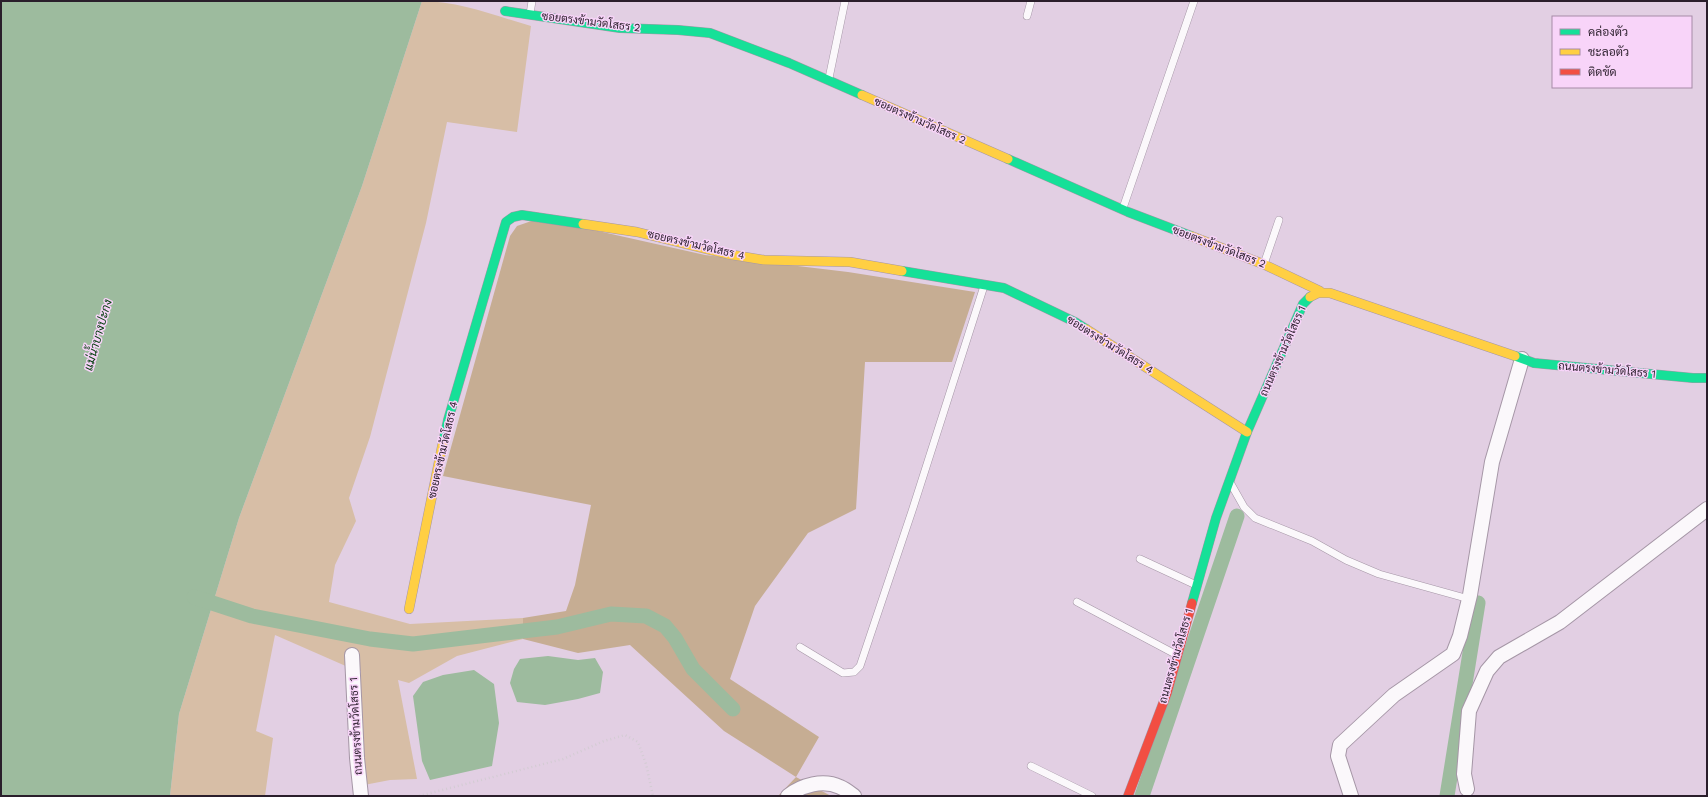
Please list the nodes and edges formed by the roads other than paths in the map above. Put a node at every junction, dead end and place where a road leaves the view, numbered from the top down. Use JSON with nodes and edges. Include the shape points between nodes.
{"nodes":[{"id":1,"x":532,"y":1,"type":"edge"},
{"id":2,"x":845,"y":1,"type":"edge"},
{"id":3,"x":1032,"y":1,"type":"edge"},
{"id":4,"x":1194,"y":1,"type":"edge"},
{"id":5,"x":505,"y":11,"type":"dead end"},
{"id":6,"x":530,"y":15,"type":"junction"},
{"id":7,"x":1027,"y":16,"type":"dead end"},
{"id":8,"x":828,"y":81,"type":"junction"},
{"id":9,"x":1123,"y":210,"type":"junction"},
{"id":10,"x":1279,"y":220,"type":"dead end"},
{"id":11,"x":1264,"y":264,"type":"junction"},
{"id":12,"x":985,"y":284,"type":"junction"},
{"id":13,"x":1320,"y":291,"type":"junction"},
{"id":14,"x":1522,"y":359,"type":"junction"},
{"id":15,"x":1707,"y":378,"type":"edge"},
{"id":16,"x":1247,"y":432,"type":"junction"},
{"id":17,"x":1230,"y":480,"type":"junction"},
{"id":18,"x":1707,"y":509,"type":"edge"},
{"id":19,"x":1140,"y":559,"type":"dead end"},
{"id":20,"x":1196,"y":585,"type":"junction"},
{"id":21,"x":1469,"y":599,"type":"junction"},
{"id":22,"x":1077,"y":602,"type":"dead end"},
{"id":23,"x":409,"y":609,"type":"dead end"},
{"id":24,"x":800,"y":647,"type":"dead end"},
{"id":25,"x":352,"y":655,"type":"dead end"},
{"id":26,"x":1177,"y":655,"type":"junction"},
{"id":27,"x":1031,"y":766,"type":"dead end"},
{"id":28,"x":1467,"y":790,"type":"dead end"},
{"id":29,"x":361,"y":796,"type":"edge"},
{"id":30,"x":788,"y":796,"type":"edge"},
{"id":31,"x":854,"y":796,"type":"edge"},
{"id":32,"x":1092,"y":796,"type":"edge"},
{"id":33,"x":1128,"y":796,"type":"edge"},
{"id":34,"x":1351,"y":796,"type":"edge"}],
"edges":[{"from":1,"to":6,"type":"lane"},
{"from":2,"to":8,"type":"lane"},
{"from":3,"to":7,"type":"lane"},
{"from":4,"to":9,"type":"lane"},
{"from":5,"to":6,"type":"street","name":"ซอยตรงข้ามวัดโสธร 2"},
{"from":6,"to":8,"type":"street","name":"ซอยตรงข้ามวัดโสธร 2","via":[[620,28],[710,33]]},
{"from":8,"to":9,"type":"street","name":"ซอยตรงข้ามวัดโสธร 2"},
{"from":9,"to":11,"type":"street","name":"ซอยตรงข้ามวัดโสธร 2"},
{"from":10,"to":11,"type":"lane"},
{"from":11,"to":13,"type":"street","name":"ซอยตรงข้ามวัดโสธร 2"},
{"from":12,"to":16,"type":"street","name":"ซอยตรงข้ามวัดโสธร 4","via":[[1004,288],[1075,322]]},
{"from":12,"to":23,"type":"street","name":"ซอยตรงข้ามวัดโสธร 4","via":[[850,262],[764,260],[727,254],[637,232],[522,215],[510,218],[506,222],[448,420]]},
{"from":12,"to":24,"type":"lane","via":[[860,666],[854,672],[843,673]]},
{"from":13,"to":14,"type":"street","name":"ถนนตรงข้ามวัดโสธร 1"},
{"from":13,"to":16,"type":"street","name":"ถนนตรงข้ามวัดโสธร 1","via":[[1303,304]]},
{"from":14,"to":15,"type":"street","name":"ถนนตรงข้ามวัดโสธร 1","via":[[1551,366]]},
{"from":14,"to":21,"type":"street","via":[[1492,462]]},
{"from":16,"to":17,"type":"street","name":"ถนนตรงข้ามวัดโสธร 1"},
{"from":17,"to":20,"type":"street","name":"ถนนตรงข้ามวัดโสธร 1"},
{"from":17,"to":21,"type":"lane","via":[[1244,507],[1255,518],[1379,574]]},
{"from":18,"to":28,"type":"street","via":[[1560,622],[1499,657],[1487,671],[1469,712],[1464,774]]},
{"from":19,"to":20,"type":"lane"},
{"from":20,"to":26,"type":"street","name":"ถนนตรงข้ามวัดโสธร 1"},
{"from":21,"to":34,"type":"street","via":[[1454,654],[1394,695],[1340,745],[1338,756]]},
{"from":22,"to":26,"type":"lane"},
{"from":25,"to":29,"type":"street","name":"ถนนตรงข้ามวัดโสธร 1"},
{"from":26,"to":33,"type":"street","name":"ถนนตรงข้ามวัดโสธร 1","via":[[1167,693]]},
{"from":27,"to":32,"type":"lane"},
{"from":30,"to":31,"type":"street","via":[[806,785],[818,784],[841,787]]}]}
